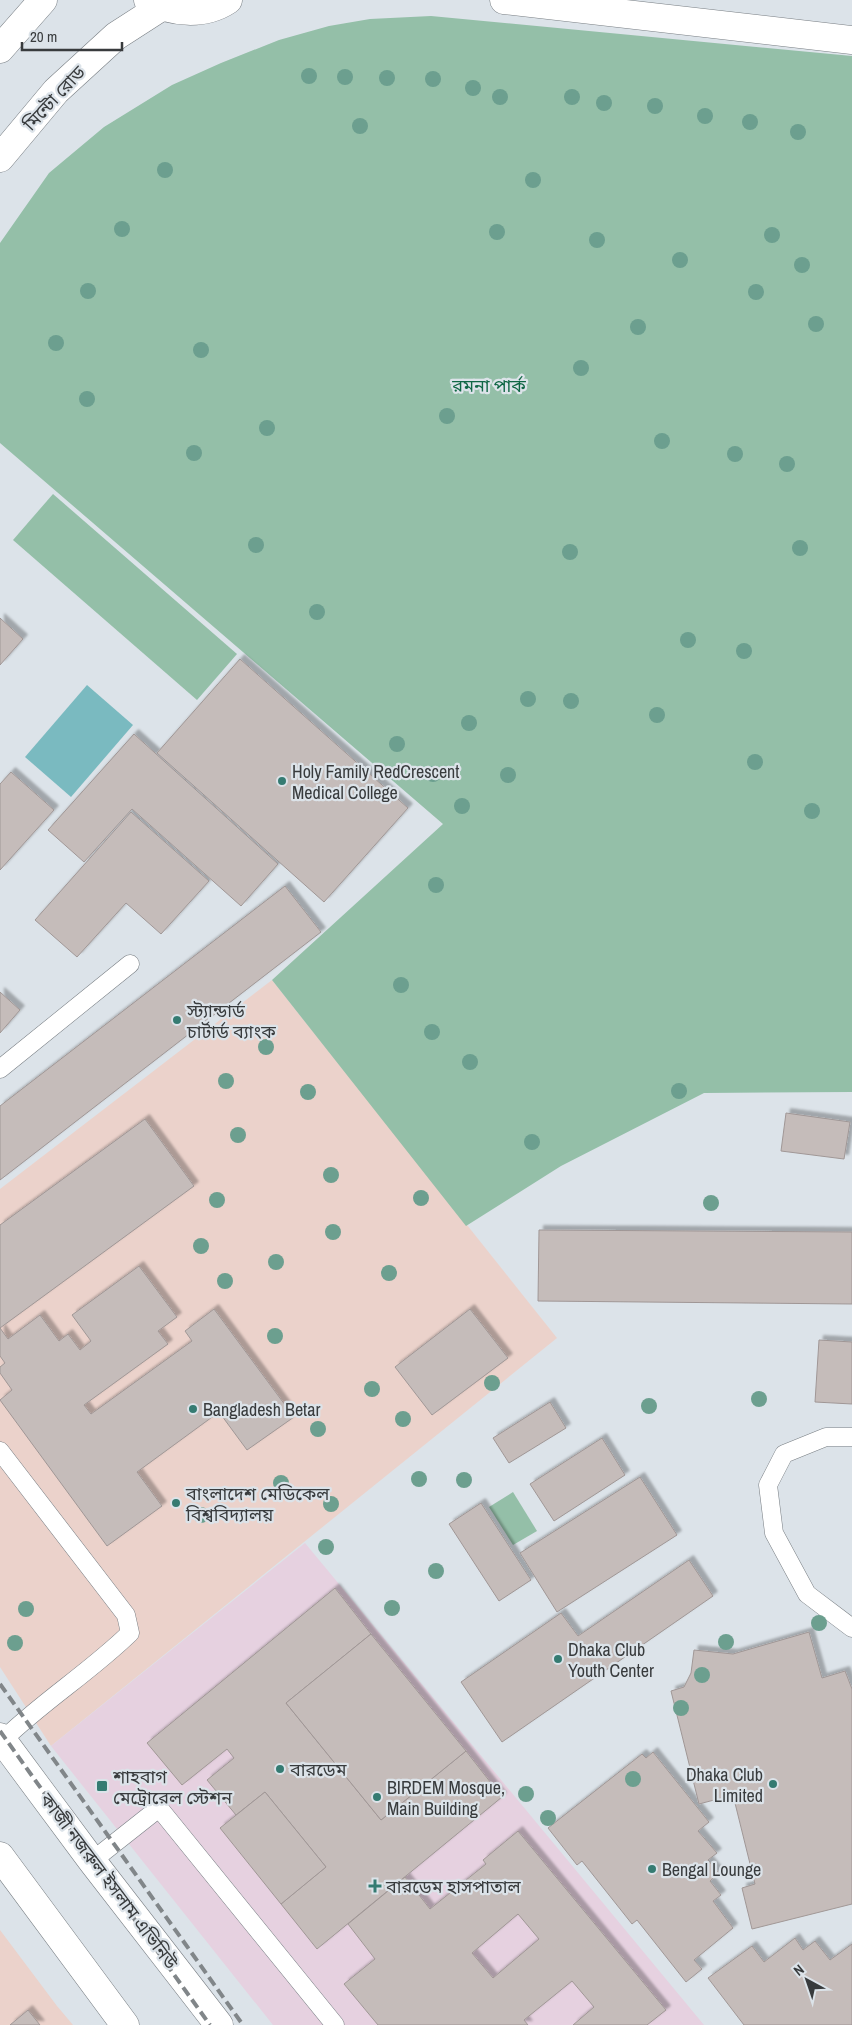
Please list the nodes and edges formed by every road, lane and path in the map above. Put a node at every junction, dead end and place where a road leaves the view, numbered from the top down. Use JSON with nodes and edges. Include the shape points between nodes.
{"nodes":[{"id":1,"x":43,"y":0,"type":"edge"},
{"id":2,"x":228,"y":0,"type":"edge"},
{"id":3,"x":504,"y":0,"type":"edge"},
{"id":4,"x":155,"y":4,"type":"edge"},
{"id":5,"x":852,"y":40,"type":"edge"},
{"id":6,"x":0,"y":50,"type":"edge"},
{"id":7,"x":0,"y":158,"type":"edge"},
{"id":8,"x":130,"y":964,"type":"dead end"},
{"id":9,"x":0,"y":1069,"type":"edge"},
{"id":10,"x":852,"y":1438,"type":"edge"},
{"id":11,"x":0,"y":1451,"type":"edge"},
{"id":12,"x":852,"y":1628,"type":"edge"},
{"id":13,"x":1,"y":1738,"type":"edge"},
{"id":14,"x":0,"y":1856,"type":"edge"},
{"id":15,"x":92,"y":1861,"type":"junction"},
{"id":16,"x":124,"y":2025,"type":"edge"},
{"id":17,"x":219,"y":2025,"type":"edge"},
{"id":18,"x":335,"y":2025,"type":"edge"}],
"edges":[{"from":1,"to":6,"type":"main road"},
{"from":2,"to":4,"type":"main road","via":[[203,9],[182,11]]},
{"from":3,"to":5,"type":"main road"},
{"from":4,"to":7,"type":"main road","name":"মিন্টো রোড","via":[[56,91]]},
{"from":8,"to":9,"type":"lane"},
{"from":10,"to":12,"type":"lane","via":[[826,1437],[784,1454],[768,1485],[774,1533],[807,1594]]},
{"from":11,"to":13,"type":"lane","via":[[126,1615],[130,1633]]},
{"from":13,"to":15,"type":"main road","name":"কাজী নজরুল ইসলাম এভিনিউ"},
{"from":14,"to":16,"type":"main road"},
{"from":15,"to":17,"type":"main road","name":"কাজী নজরুল ইসলাম এভিনিউ"},
{"from":15,"to":18,"type":"lane","via":[[158,1808]]}]}
